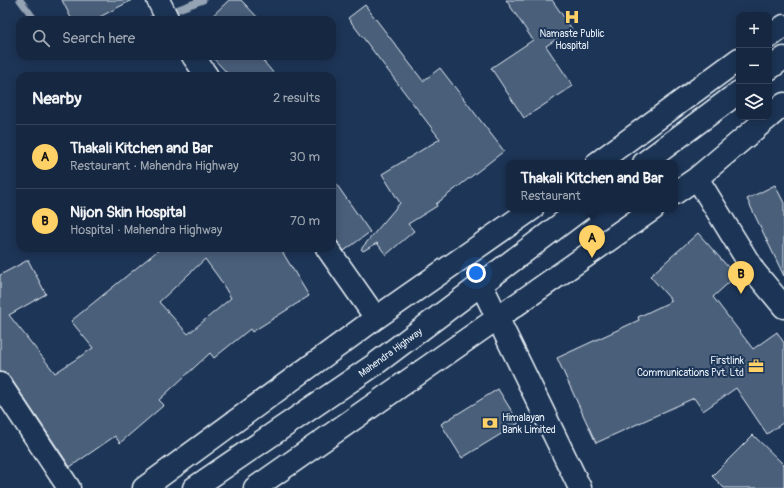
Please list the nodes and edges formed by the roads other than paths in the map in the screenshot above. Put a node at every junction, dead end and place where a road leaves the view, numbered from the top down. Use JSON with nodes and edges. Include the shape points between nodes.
{"nodes":[{"id":1,"x":158,"y":0,"type":"edge"},
{"id":2,"x":166,"y":16,"type":"edge"},
{"id":3,"x":784,"y":26,"type":"edge"},
{"id":4,"x":772,"y":35,"type":"edge"},
{"id":5,"x":784,"y":58,"type":"edge"},
{"id":6,"x":196,"y":60,"type":"edge"},
{"id":7,"x":736,"y":61,"type":"edge"},
{"id":8,"x":772,"y":67,"type":"edge"},
{"id":9,"x":204,"y":72,"type":"edge"},
{"id":10,"x":736,"y":94,"type":"edge"},
{"id":11,"x":784,"y":104,"type":"edge"},
{"id":12,"x":772,"y":114,"type":"edge"},
{"id":13,"x":765,"y":120,"type":"edge"},
{"id":14,"x":601,"y":160,"type":"edge"},
{"id":15,"x":648,"y":160,"type":"edge"},
{"id":16,"x":697,"y":178,"type":"junction"},
{"id":17,"x":678,"y":191,"type":"edge"},
{"id":18,"x":528,"y":212,"type":"edge"},
{"id":19,"x":577,"y":212,"type":"edge"},
{"id":20,"x":648,"y":212,"type":"edge"},
{"id":21,"x":330,"y":252,"type":"edge"},
{"id":22,"x":481,"y":284,"type":"junction"},
{"id":23,"x":784,"y":307,"type":"edge"},
{"id":24,"x":376,"y":318,"type":"junction"},
{"id":25,"x":498,"y":319,"type":"junction"},
{"id":26,"x":0,"y":384,"type":"edge"},
{"id":27,"x":69,"y":488,"type":"edge"},
{"id":28,"x":144,"y":488,"type":"edge"},
{"id":29,"x":194,"y":488,"type":"edge"},
{"id":30,"x":255,"y":488,"type":"edge"},
{"id":31,"x":580,"y":488,"type":"edge"}],
"edges":[{"from":1,"to":2,"type":"main road"},
{"from":3,"to":4,"type":"main road"},
{"from":5,"to":8,"type":"main road"},
{"from":6,"to":9,"type":"main road"},
{"from":7,"to":14,"type":"main road"},
{"from":10,"to":15,"type":"main road"},
{"from":11,"to":12,"type":"main road"},
{"from":13,"to":16,"type":"main road"},
{"from":16,"to":17,"type":"main road"},
{"from":16,"to":23,"type":"main road","via":[[754,271]]},
{"from":18,"to":24,"type":"main road"},
{"from":19,"to":22,"type":"main road","name":"Mahendra Highway"},
{"from":20,"to":25,"type":"main road"},
{"from":21,"to":24,"type":"main road"},
{"from":22,"to":25,"type":"main road"},
{"from":22,"to":29,"type":"main road","name":"Mahendra Highway","via":[[374,365]]},
{"from":24,"to":28,"type":"main road"},
{"from":25,"to":30,"type":"main road"},
{"from":25,"to":31,"type":"main road"},
{"from":26,"to":27,"type":"main road"}]}
